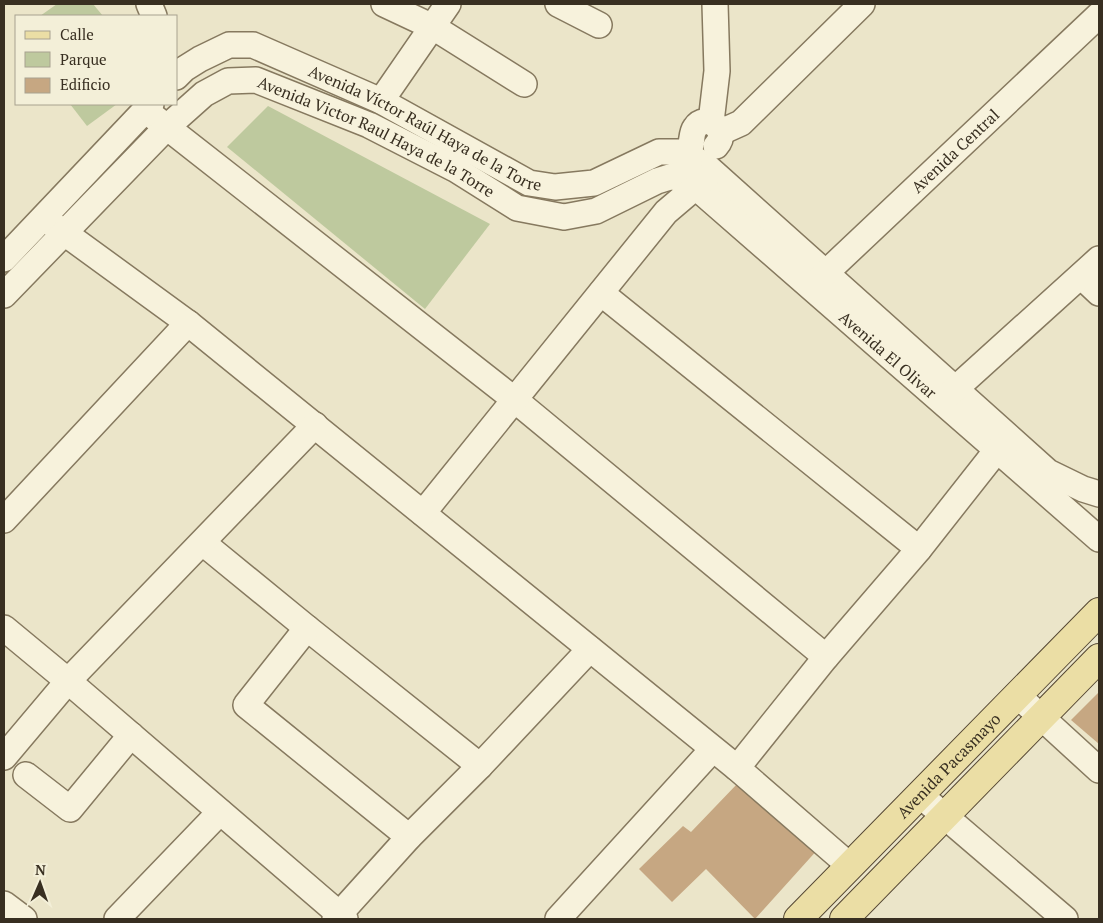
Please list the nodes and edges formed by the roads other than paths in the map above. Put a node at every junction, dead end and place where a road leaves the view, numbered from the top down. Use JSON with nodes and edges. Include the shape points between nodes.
{"nodes":[{"id":1,"x":384,"y":4,"type":"edge"},
{"id":2,"x":448,"y":4,"type":"edge"},
{"id":3,"x":558,"y":4,"type":"edge"},
{"id":4,"x":715,"y":4,"type":"edge"},
{"id":5,"x":862,"y":4,"type":"edge"},
{"id":6,"x":1099,"y":15,"type":"edge"},
{"id":7,"x":599,"y":25,"type":"dead end"},
{"id":8,"x":433,"y":26,"type":"junction"},
{"id":9,"x":179,"y":67,"type":"edge"},
{"id":10,"x":524,"y":84,"type":"dead end"},
{"id":11,"x":381,"y":101,"type":"junction"},
{"id":12,"x":148,"y":107,"type":"edge"},
{"id":13,"x":167,"y":127,"type":"junction"},
{"id":14,"x":702,"y":151,"type":"junction"},
{"id":15,"x":673,"y":176,"type":"joint"},
{"id":16,"x":44,"y":218,"type":"junction"},
{"id":17,"x":64,"y":232,"type":"junction"},
{"id":18,"x":4,"y":259,"type":"edge"},
{"id":19,"x":1099,"y":259,"type":"edge"},
{"id":20,"x":1081,"y":276,"type":"junction"},
{"id":21,"x":818,"y":280,"type":"junction"},
{"id":22,"x":601,"y":293,"type":"junction"},
{"id":23,"x":1099,"y":293,"type":"edge"},
{"id":24,"x":4,"y":295,"type":"edge"},
{"id":25,"x":188,"y":323,"type":"junction"},
{"id":26,"x":948,"y":396,"type":"junction"},
{"id":27,"x":515,"y":400,"type":"junction"},
{"id":28,"x":315,"y":425,"type":"junction"},
{"id":29,"x":997,"y":450,"type":"junction"},
{"id":30,"x":1099,"y":494,"type":"edge"},
{"id":31,"x":423,"y":514,"type":"junction"},
{"id":32,"x":4,"y":520,"type":"edge"},
{"id":33,"x":1099,"y":539,"type":"edge"},
{"id":34,"x":203,"y":542,"type":"junction"},
{"id":35,"x":919,"y":549,"type":"junction"},
{"id":36,"x":1099,"y":612,"type":"edge"},
{"id":37,"x":4,"y":628,"type":"edge"},
{"id":38,"x":307,"y":628,"type":"junction"},
{"id":39,"x":590,"y":649,"type":"junction"},
{"id":40,"x":826,"y":657,"type":"junction"},
{"id":41,"x":1099,"y":658,"type":"edge"},
{"id":42,"x":68,"y":681,"type":"junction"},
{"id":43,"x":1017,"y":695,"type":"junction"},
{"id":44,"x":1042,"y":717,"type":"junction"},
{"id":45,"x":131,"y":735,"type":"junction"},
{"id":46,"x":712,"y":750,"type":"junction"},
{"id":47,"x":4,"y":757,"type":"edge"},
{"id":48,"x":480,"y":766,"type":"junction"},
{"id":49,"x":737,"y":768,"type":"junction"},
{"id":50,"x":1099,"y":770,"type":"edge"},
{"id":51,"x":26,"y":775,"type":"dead end"},
{"id":52,"x":920,"y":795,"type":"junction"},
{"id":53,"x":220,"y":812,"type":"junction"},
{"id":54,"x":945,"y":816,"type":"junction"},
{"id":55,"x":409,"y":836,"type":"junction"},
{"id":56,"x":850,"y":866,"type":"junction"},
{"id":57,"x":4,"y":904,"type":"edge"},
{"id":58,"x":340,"y":918,"type":"edge"},
{"id":59,"x":24,"y":919,"type":"edge"},
{"id":60,"x":117,"y":919,"type":"edge"},
{"id":61,"x":558,"y":919,"type":"edge"},
{"id":62,"x":798,"y":919,"type":"edge"},
{"id":63,"x":844,"y":919,"type":"edge"},
{"id":64,"x":1065,"y":919,"type":"edge"}],
"edges":[{"from":1,"to":8,"type":"street"},
{"from":2,"to":8,"type":"street"},
{"from":3,"to":7,"type":"street"},
{"from":4,"to":14,"type":"street","via":[[717,71]]},
{"from":5,"to":14,"type":"street","via":[[741,124]]},
{"from":6,"to":21,"type":"street","name":"Avenida Central"},
{"from":8,"to":10,"type":"street"},
{"from":8,"to":11,"type":"street"},
{"from":9,"to":11,"type":"street","name":"Avenida Víctor Raúl Haya de la Torre","via":[[228,45],[252,45]]},
{"from":11,"to":14,"type":"street","name":"Avenida Víctor Raúl Haya de la Torre","via":[[529,183],[555,187],[594,183],[659,152]]},
{"from":12,"to":13,"type":"street"},
{"from":12,"to":16,"type":"street"},
{"from":13,"to":15,"type":"street","name":"Avenida Victor Raul Haya de la Torre","via":[[204,94],[228,81],[256,80],[369,124],[517,208],[564,216],[596,211]]},
{"from":13,"to":17,"type":"street","name":"Avenida Victor Raul Haya de la Torre"},
{"from":13,"to":27,"type":"street"},
{"from":14,"to":15,"type":"street","name":"Avenida El Olivar"},
{"from":14,"to":21,"type":"street","name":"Avenida El Olivar"},
{"from":14,"to":22,"type":"street","via":[[666,212]]},
{"from":16,"to":17,"type":"street"},
{"from":16,"to":18,"type":"street"},
{"from":17,"to":24,"type":"street","name":"Avenida Victor Raul Haya de la Torre"},
{"from":17,"to":25,"type":"street"},
{"from":19,"to":20,"type":"street"},
{"from":20,"to":23,"type":"street"},
{"from":20,"to":26,"type":"street"},
{"from":21,"to":26,"type":"street","name":"Avenida El Olivar"},
{"from":22,"to":27,"type":"street"},
{"from":22,"to":35,"type":"street"},
{"from":25,"to":28,"type":"street"},
{"from":25,"to":32,"type":"street"},
{"from":26,"to":29,"type":"street","name":"Avenida El Olivar"},
{"from":26,"to":30,"type":"street","via":[[1048,472],[1083,490]]},
{"from":27,"to":31,"type":"street"},
{"from":27,"to":40,"type":"street"},
{"from":28,"to":31,"type":"street"},
{"from":28,"to":34,"type":"street"},
{"from":29,"to":33,"type":"street","name":"Avenida El Olivar"},
{"from":29,"to":35,"type":"street"},
{"from":31,"to":39,"type":"street"},
{"from":34,"to":38,"type":"street"},
{"from":34,"to":42,"type":"street"},
{"from":35,"to":40,"type":"street"},
{"from":36,"to":43,"type":"main road","name":"Avenida Pacasmayo"},
{"from":37,"to":42,"type":"street"},
{"from":38,"to":48,"type":"street"},
{"from":38,"to":55,"type":"street","via":[[246,706]]},
{"from":39,"to":46,"type":"street"},
{"from":39,"to":48,"type":"street"},
{"from":40,"to":49,"type":"street"},
{"from":41,"to":44,"type":"main road"},
{"from":42,"to":45,"type":"street"},
{"from":42,"to":47,"type":"street"},
{"from":43,"to":44,"type":"street"},
{"from":43,"to":52,"type":"main road","name":"Avenida Pacasmayo"},
{"from":44,"to":50,"type":"street"},
{"from":44,"to":54,"type":"main road"},
{"from":45,"to":51,"type":"street","via":[[70,809]]},
{"from":45,"to":53,"type":"street"},
{"from":46,"to":49,"type":"street"},
{"from":46,"to":61,"type":"street"},
{"from":48,"to":55,"type":"street"},
{"from":49,"to":56,"type":"street"},
{"from":52,"to":54,"type":"street"},
{"from":52,"to":56,"type":"main road","name":"Avenida Pacasmayo"},
{"from":53,"to":58,"type":"street"},
{"from":53,"to":60,"type":"street"},
{"from":54,"to":63,"type":"main road"},
{"from":54,"to":64,"type":"street"},
{"from":55,"to":58,"type":"street"},
{"from":56,"to":62,"type":"main road","name":"Avenida Pacasmayo"},
{"from":57,"to":59,"type":"street"}]}
